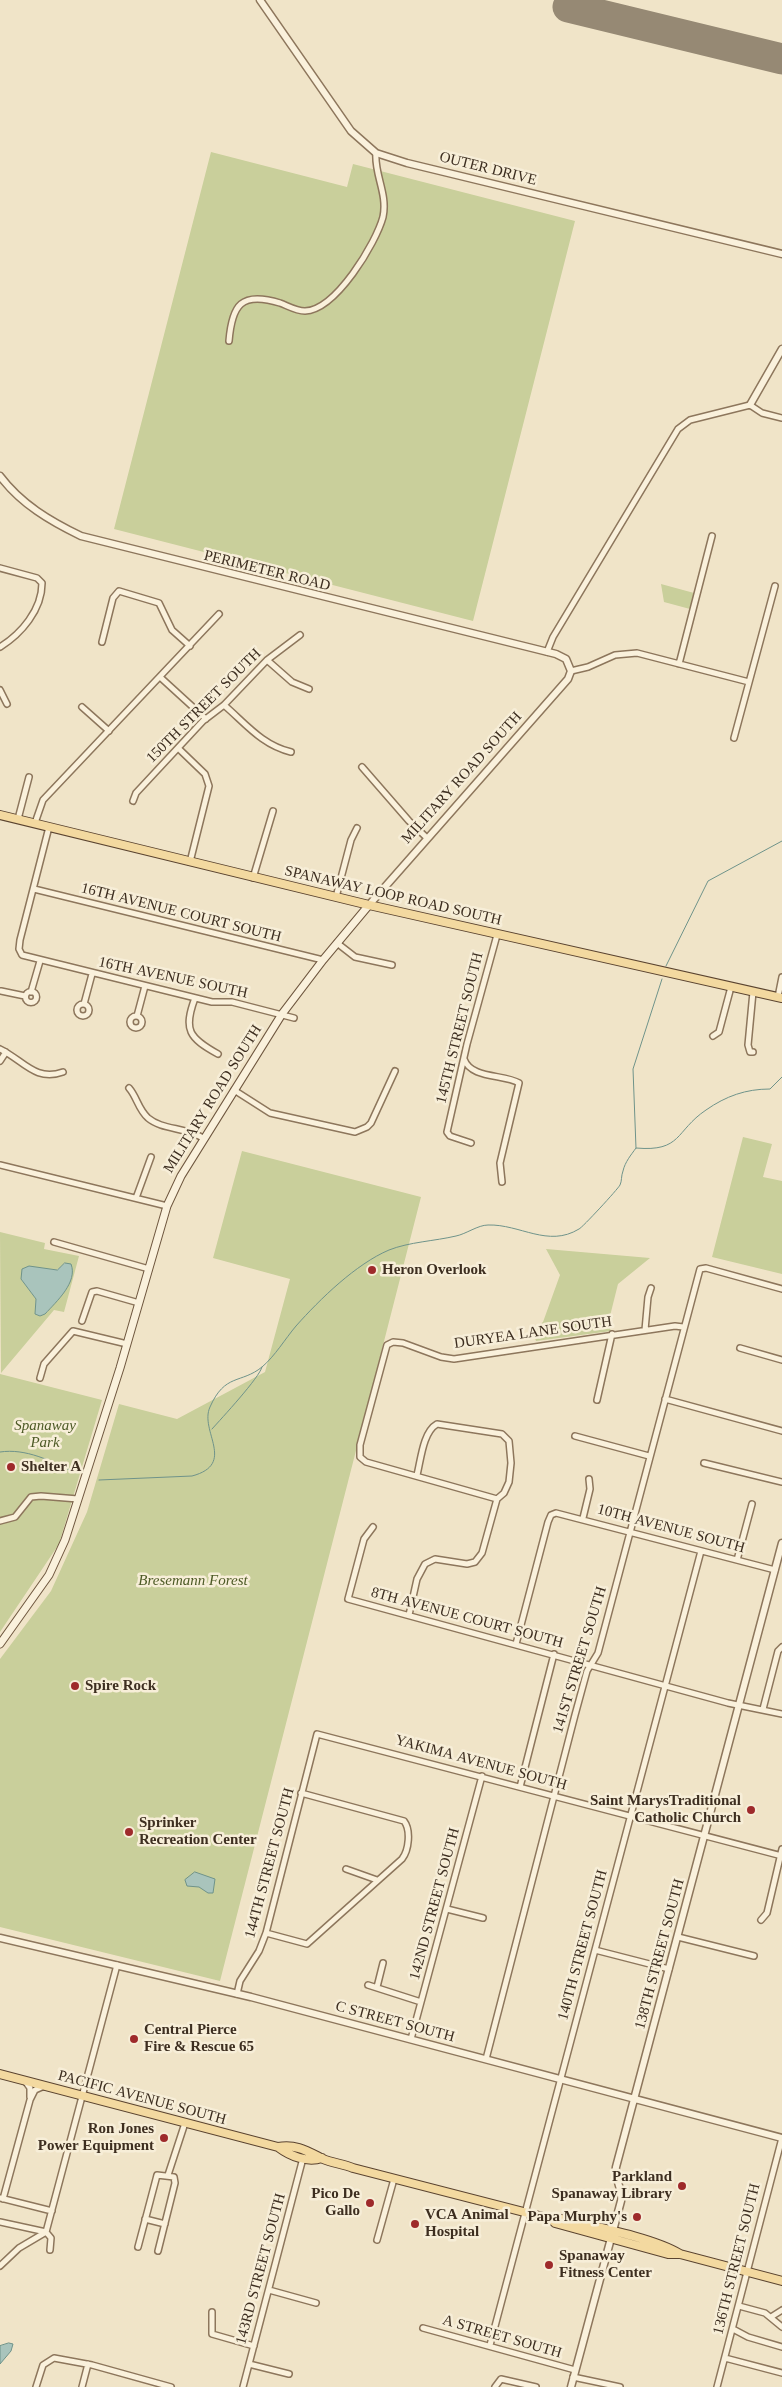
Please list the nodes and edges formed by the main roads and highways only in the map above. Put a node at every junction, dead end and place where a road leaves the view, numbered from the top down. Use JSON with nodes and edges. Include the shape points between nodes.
{"nodes":[{"id":1,"x":0,"y":815,"type":"edge"},
{"id":2,"x":368,"y":905,"type":"junction"},
{"id":3,"x":780,"y":998,"type":"edge"},
{"id":4,"x":0,"y":1644,"type":"edge"},
{"id":5,"x":0,"y":2074,"type":"edge"},
{"id":6,"x":278,"y":2147,"type":"junction"},
{"id":7,"x":322,"y":2158,"type":"junction"},
{"id":8,"x":782,"y":2281,"type":"edge"}],
"edges":[{"from":1,"to":2,"type":"main road","name":"SPANAWAY LOOP ROAD SOUTH"},
{"from":2,"to":3,"type":"main road","name":"SPANAWAY LOOP ROAD SOUTH"},
{"from":2,"to":4,"type":"main road","name":"MILITARY ROAD SOUTH","via":[[282,1014],[181,1176],[167,1206],[65,1540],[53,1568]]},
{"from":5,"to":6,"type":"main road","name":"PACIFIC AVENUE SOUTH"},
{"from":6,"to":7,"type":"main road","name":"PACIFIC AVENUE SOUTH","via":[[287,2145],[316,2153]]},
{"from":6,"to":7,"type":"main road","name":"PACIFIC AVENUE SOUTH","via":[[286,2153],[314,2161]]},
{"from":7,"to":8,"type":"main road","name":"PACIFIC AVENUE SOUTH","via":[[525,2212],[555,2223],[669,2248],[680,2254]]}]}
